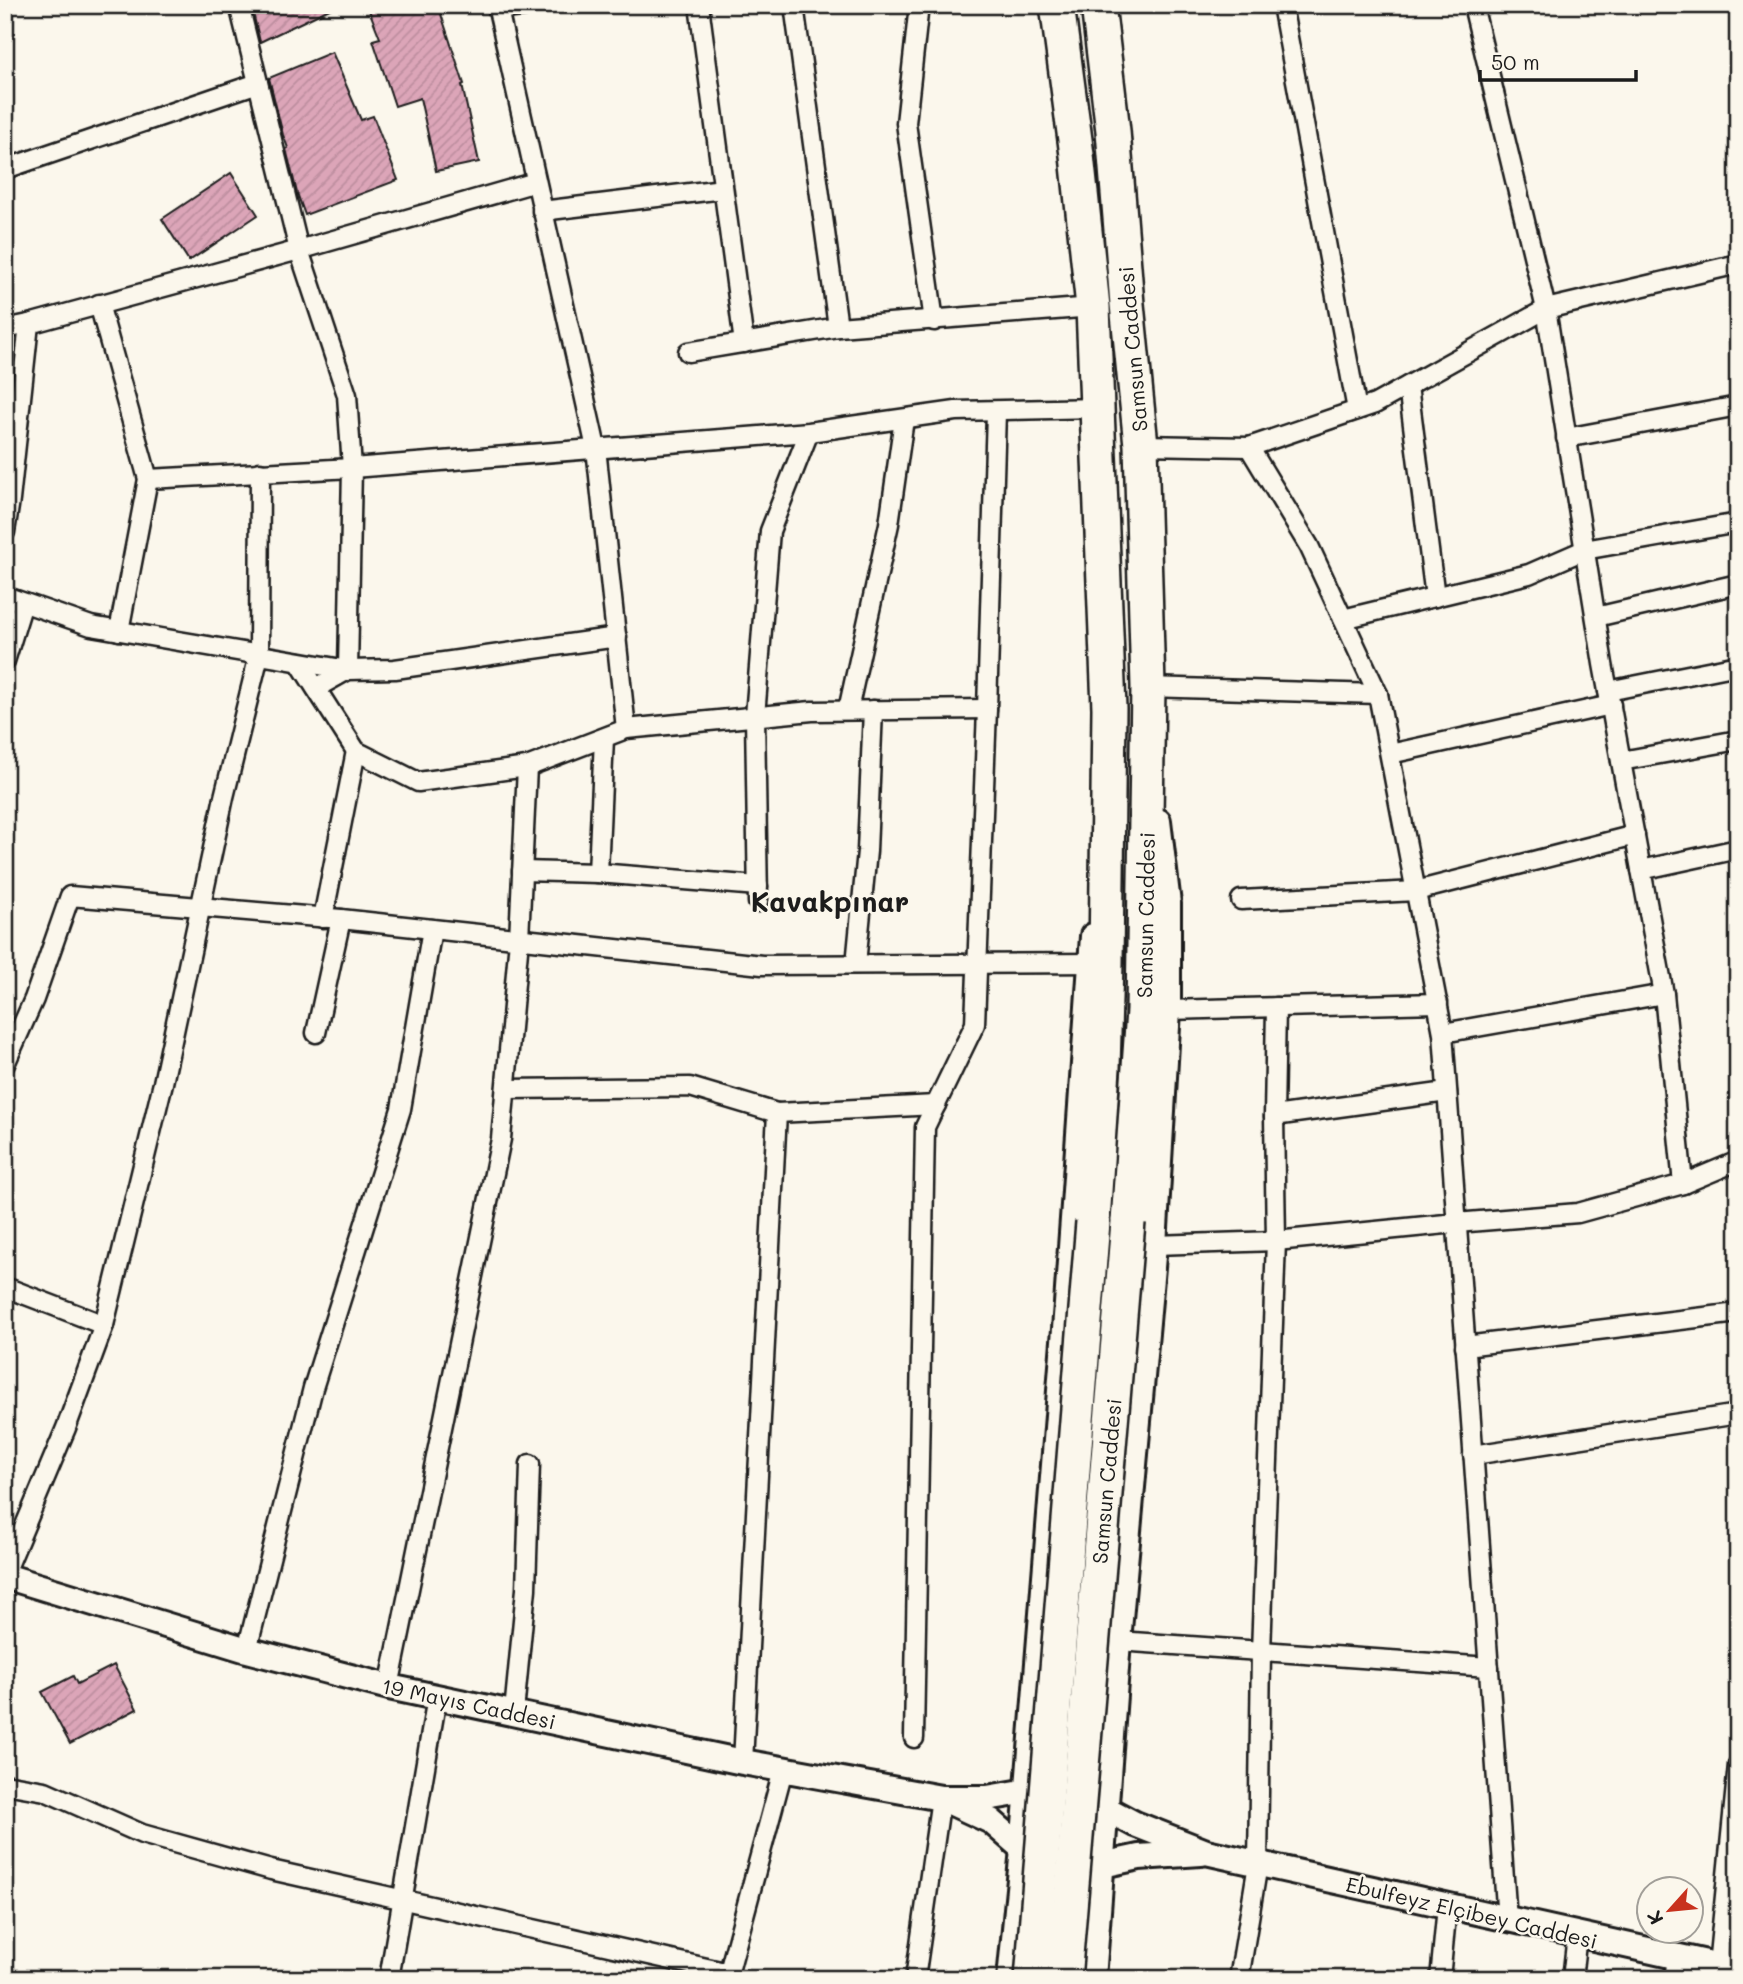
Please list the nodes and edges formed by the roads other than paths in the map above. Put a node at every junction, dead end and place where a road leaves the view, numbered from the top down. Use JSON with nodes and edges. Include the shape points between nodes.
{"nodes":[{"id":1,"x":239,"y":5,"type":"edge"},
{"id":2,"x":540,"y":5,"type":"edge"},
{"id":3,"x":699,"y":5,"type":"edge"},
{"id":4,"x":794,"y":5,"type":"edge"},
{"id":5,"x":919,"y":5,"type":"edge"},
{"id":6,"x":1057,"y":5,"type":"edge"},
{"id":7,"x":1098,"y":5,"type":"edge"},
{"id":8,"x":1282,"y":5,"type":"edge"},
{"id":9,"x":1473,"y":5,"type":"edge"},
{"id":10,"x":497,"y":8,"type":"edge"},
{"id":11,"x":258,"y":83,"type":"junction"},
{"id":12,"x":5,"y":169,"type":"edge"},
{"id":13,"x":536,"y":182,"type":"junction"},
{"id":14,"x":723,"y":189,"type":"junction"},
{"id":15,"x":542,"y":211,"type":"junction"},
{"id":16,"x":299,"y":250,"type":"junction"},
{"id":17,"x":1738,"y":264,"type":"edge"},
{"id":18,"x":99,"y":304,"type":"junction"},
{"id":19,"x":1093,"y":307,"type":"junction"},
{"id":20,"x":1546,"y":309,"type":"junction"},
{"id":21,"x":934,"y":321,"type":"junction"},
{"id":22,"x":29,"y":324,"type":"junction"},
{"id":23,"x":838,"y":327,"type":"junction"},
{"id":24,"x":5,"y":328,"type":"edge"},
{"id":25,"x":744,"y":343,"type":"junction"},
{"id":26,"x":688,"y":352,"type":"dead end"},
{"id":27,"x":1408,"y":386,"type":"junction"},
{"id":28,"x":1738,"y":406,"type":"edge"},
{"id":29,"x":1098,"y":408,"type":"junction"},
{"id":30,"x":1357,"y":410,"type":"junction"},
{"id":31,"x":996,"y":411,"type":"junction"},
{"id":32,"x":904,"y":419,"type":"junction"},
{"id":33,"x":809,"y":432,"type":"junction"},
{"id":34,"x":1566,"y":438,"type":"junction"},
{"id":35,"x":1141,"y":444,"type":"junction"},
{"id":36,"x":1249,"y":447,"type":"junction"},
{"id":37,"x":596,"y":448,"type":"junction"},
{"id":38,"x":352,"y":468,"type":"junction"},
{"id":39,"x":260,"y":472,"type":"junction"},
{"id":40,"x":148,"y":479,"type":"junction"},
{"id":41,"x":1738,"y":523,"type":"edge"},
{"id":42,"x":5,"y":532,"type":"edge"},
{"id":43,"x":1584,"y":550,"type":"junction"},
{"id":44,"x":1738,"y":584,"type":"edge"},
{"id":45,"x":5,"y":596,"type":"edge"},
{"id":46,"x":1435,"y":597,"type":"junction"},
{"id":47,"x":23,"y":603,"type":"junction"},
{"id":48,"x":1596,"y":617,"type":"junction"},
{"id":49,"x":1343,"y":619,"type":"junction"},
{"id":50,"x":119,"y":631,"type":"junction"},
{"id":51,"x":617,"y":637,"type":"junction"},
{"id":52,"x":259,"y":655,"type":"junction"},
{"id":53,"x":5,"y":661,"type":"edge"},
{"id":54,"x":299,"y":662,"type":"junction"},
{"id":55,"x":1738,"y":665,"type":"edge"},
{"id":56,"x":348,"y":670,"type":"junction"},
{"id":57,"x":1148,"y":687,"type":"junction"},
{"id":58,"x":316,"y":688,"type":"junction"},
{"id":59,"x":1378,"y":694,"type":"junction"},
{"id":60,"x":1609,"y":698,"type":"junction"},
{"id":61,"x":987,"y":709,"type":"junction"},
{"id":62,"x":848,"y":710,"type":"junction"},
{"id":63,"x":873,"y":710,"type":"junction"},
{"id":64,"x":755,"y":716,"type":"junction"},
{"id":65,"x":626,"y":729,"type":"junction"},
{"id":66,"x":604,"y":738,"type":"junction"},
{"id":67,"x":1738,"y":740,"type":"edge"},
{"id":68,"x":1148,"y":743,"type":"junction"},
{"id":69,"x":356,"y":751,"type":"junction"},
{"id":70,"x":1390,"y":754,"type":"junction"},
{"id":71,"x":1621,"y":761,"type":"junction"},
{"id":72,"x":527,"y":767,"type":"junction"},
{"id":73,"x":1634,"y":835,"type":"junction"},
{"id":74,"x":1738,"y":849,"type":"edge"},
{"id":75,"x":1641,"y":870,"type":"junction"},
{"id":76,"x":523,"y":872,"type":"junction"},
{"id":77,"x":598,"y":873,"type":"junction"},
{"id":78,"x":1416,"y":891,"type":"junction"},
{"id":79,"x":1241,"y":900,"type":"dead end"},
{"id":80,"x":201,"y":906,"type":"junction"},
{"id":81,"x":332,"y":918,"type":"junction"},
{"id":82,"x":432,"y":929,"type":"junction"},
{"id":83,"x":519,"y":939,"type":"junction"},
{"id":84,"x":977,"y":963,"type":"junction"},
{"id":85,"x":1098,"y":963,"type":"junction"},
{"id":86,"x":856,"y":964,"type":"junction"},
{"id":87,"x":1664,"y":994,"type":"junction"},
{"id":88,"x":1438,"y":1003,"type":"junction"},
{"id":89,"x":1276,"y":1007,"type":"junction"},
{"id":90,"x":1168,"y":1010,"type":"junction"},
{"id":91,"x":1443,"y":1032,"type":"junction"},
{"id":92,"x":316,"y":1033,"type":"dead end"},
{"id":93,"x":5,"y":1064,"type":"edge"},
{"id":94,"x":506,"y":1089,"type":"junction"},
{"id":95,"x":1447,"y":1092,"type":"junction"},
{"id":96,"x":936,"y":1105,"type":"junction"},
{"id":97,"x":777,"y":1113,"type":"junction"},
{"id":98,"x":1274,"y":1116,"type":"junction"},
{"id":99,"x":1738,"y":1161,"type":"edge"},
{"id":100,"x":1683,"y":1184,"type":"junction"},
{"id":101,"x":1457,"y":1223,"type":"junction"},
{"id":102,"x":1276,"y":1241,"type":"junction"},
{"id":103,"x":1154,"y":1245,"type":"junction"},
{"id":104,"x":5,"y":1287,"type":"edge"},
{"id":105,"x":1738,"y":1312,"type":"edge"},
{"id":106,"x":104,"y":1325,"type":"junction"},
{"id":107,"x":1465,"y":1346,"type":"junction"},
{"id":108,"x":1738,"y":1415,"type":"edge"},
{"id":109,"x":1473,"y":1455,"type":"junction"},
{"id":110,"x":530,"y":1464,"type":"dead end"},
{"id":111,"x":5,"y":1574,"type":"edge"},
{"id":112,"x":1118,"y":1641,"type":"junction"},
{"id":113,"x":247,"y":1650,"type":"junction"},
{"id":114,"x":1261,"y":1652,"type":"junction"},
{"id":115,"x":1489,"y":1667,"type":"junction"},
{"id":116,"x":389,"y":1687,"type":"junction"},
{"id":117,"x":437,"y":1698,"type":"junction"},
{"id":118,"x":514,"y":1713,"type":"junction"},
{"id":119,"x":914,"y":1738,"type":"dead end"},
{"id":120,"x":743,"y":1762,"type":"junction"},
{"id":121,"x":1738,"y":1765,"type":"edge"},
{"id":122,"x":783,"y":1770,"type":"junction"},
{"id":123,"x":5,"y":1784,"type":"edge"},
{"id":124,"x":1028,"y":1790,"type":"junction"},
{"id":125,"x":942,"y":1798,"type":"junction"},
{"id":126,"x":1105,"y":1807,"type":"junction"},
{"id":127,"x":1062,"y":1812,"type":"junction"},
{"id":128,"x":1023,"y":1849,"type":"junction"},
{"id":129,"x":1206,"y":1852,"type":"junction"},
{"id":130,"x":1057,"y":1863,"type":"joint"},
{"id":131,"x":1258,"y":1864,"type":"junction"},
{"id":132,"x":1102,"y":1865,"type":"junction"},
{"id":133,"x":403,"y":1900,"type":"junction"},
{"id":134,"x":1447,"y":1906,"type":"junction"},
{"id":135,"x":1507,"y":1920,"type":"junction"},
{"id":136,"x":1577,"y":1935,"type":"junction"},
{"id":137,"x":1675,"y":1968,"type":"edge"},
{"id":138,"x":1733,"y":1972,"type":"edge"},
{"id":139,"x":728,"y":1976,"type":"edge"},
{"id":140,"x":389,"y":1979,"type":"edge"},
{"id":141,"x":915,"y":1979,"type":"edge"},
{"id":142,"x":1010,"y":1979,"type":"edge"},
{"id":143,"x":1032,"y":1979,"type":"edge"},
{"id":144,"x":1064,"y":1979,"type":"edge"},
{"id":145,"x":1093,"y":1979,"type":"edge"},
{"id":146,"x":1239,"y":1979,"type":"edge"},
{"id":147,"x":1440,"y":1979,"type":"edge"},
{"id":148,"x":1572,"y":1979,"type":"edge"}],
"edges":[{"from":1,"to":11,"type":"street"},
{"from":2,"to":10,"type":"street"},
{"from":3,"to":14,"type":"street"},
{"from":4,"to":23,"type":"street"},
{"from":5,"to":21,"type":"street","via":[[906,123]]},
{"from":6,"to":19,"type":"highway","name":"Samsun Caddesi"},
{"from":7,"to":35,"type":"highway","name":"Samsun Caddesi"},
{"from":8,"to":30,"type":"street"},
{"from":9,"to":20,"type":"street"},
{"from":10,"to":13,"type":"street"},
{"from":11,"to":12,"type":"street"},
{"from":11,"to":16,"type":"street"},
{"from":13,"to":15,"type":"street"},
{"from":13,"to":16,"type":"street"},
{"from":14,"to":15,"type":"street"},
{"from":14,"to":25,"type":"street"},
{"from":15,"to":37,"type":"street"},
{"from":16,"to":18,"type":"street"},
{"from":16,"to":38,"type":"street","via":[[346,395]]},
{"from":17,"to":20,"type":"street"},
{"from":18,"to":22,"type":"street"},
{"from":18,"to":40,"type":"street"},
{"from":19,"to":21,"type":"street"},
{"from":19,"to":29,"type":"highway","name":"Samsun Caddesi"},
{"from":20,"to":27,"type":"street"},
{"from":20,"to":34,"type":"street"},
{"from":21,"to":23,"type":"street"},
{"from":22,"to":24,"type":"street"},
{"from":22,"to":42,"type":"street"},
{"from":23,"to":25,"type":"street"},
{"from":25,"to":26,"type":"street"},
{"from":27,"to":30,"type":"street"},
{"from":27,"to":46,"type":"street"},
{"from":28,"to":34,"type":"street"},
{"from":29,"to":31,"type":"street"},
{"from":29,"to":85,"type":"highway","name":"Samsun Caddesi","via":[[1109,708]]},
{"from":30,"to":36,"type":"street"},
{"from":31,"to":32,"type":"street"},
{"from":31,"to":61,"type":"street"},
{"from":32,"to":33,"type":"street"},
{"from":32,"to":62,"type":"street","via":[[889,524]]},
{"from":33,"to":37,"type":"street"},
{"from":33,"to":64,"type":"street","via":[[770,531]]},
{"from":34,"to":43,"type":"street"},
{"from":35,"to":36,"type":"street"},
{"from":35,"to":57,"type":"highway","name":"Samsun Caddesi"},
{"from":36,"to":49,"type":"street","via":[[1309,546]]},
{"from":37,"to":38,"type":"street"},
{"from":37,"to":51,"type":"street"},
{"from":38,"to":39,"type":"street"},
{"from":38,"to":56,"type":"street"},
{"from":39,"to":40,"type":"street"},
{"from":39,"to":52,"type":"street"},
{"from":40,"to":50,"type":"street"},
{"from":41,"to":43,"type":"street"},
{"from":43,"to":46,"type":"street","via":[[1529,573]]},
{"from":43,"to":48,"type":"street"},
{"from":44,"to":48,"type":"street"},
{"from":45,"to":47,"type":"street"},
{"from":46,"to":49,"type":"street"},
{"from":47,"to":50,"type":"street"},
{"from":47,"to":53,"type":"street"},
{"from":48,"to":60,"type":"street"},
{"from":49,"to":59,"type":"street"},
{"from":50,"to":52,"type":"street"},
{"from":51,"to":56,"type":"street","via":[[395,669]]},
{"from":51,"to":65,"type":"street"},
{"from":52,"to":54,"type":"street"},
{"from":52,"to":80,"type":"street"},
{"from":54,"to":56,"type":"street"},
{"from":54,"to":58,"type":"street"},
{"from":55,"to":60,"type":"street"},
{"from":56,"to":58,"type":"street"},
{"from":57,"to":59,"type":"street"},
{"from":57,"to":68,"type":"highway","name":"Samsun Caddesi"},
{"from":58,"to":69,"type":"street"},
{"from":59,"to":70,"type":"street"},
{"from":60,"to":70,"type":"street"},
{"from":60,"to":71,"type":"street"},
{"from":61,"to":63,"type":"street"},
{"from":61,"to":84,"type":"street"},
{"from":62,"to":63,"type":"street"},
{"from":62,"to":64,"type":"street"},
{"from":63,"to":86,"type":"street"},
{"from":64,"to":65,"type":"street"},
{"from":64,"to":77,"type":"street","via":[[758,894]]},
{"from":65,"to":66,"type":"street"},
{"from":66,"to":72,"type":"street"},
{"from":66,"to":77,"type":"street"},
{"from":67,"to":71,"type":"street"},
{"from":68,"to":90,"type":"street","via":[[1168,904]]},
{"from":68,"to":127,"type":"highway","name":"Samsun Caddesi","bridge":true,"via":[[1143,1011],[1128,1222]]},
{"from":69,"to":72,"type":"street","via":[[418,782]]},
{"from":69,"to":81,"type":"street"},
{"from":70,"to":78,"type":"street"},
{"from":71,"to":73,"type":"street"},
{"from":72,"to":76,"type":"street"},
{"from":73,"to":75,"type":"street"},
{"from":73,"to":78,"type":"street"},
{"from":74,"to":75,"type":"street"},
{"from":75,"to":87,"type":"street"},
{"from":76,"to":77,"type":"street"},
{"from":76,"to":83,"type":"street"},
{"from":78,"to":79,"type":"street"},
{"from":78,"to":88,"type":"street"},
{"from":80,"to":81,"type":"street"},
{"from":80,"to":93,"type":"street","via":[[71,896]]},
{"from":80,"to":106,"type":"street"},
{"from":81,"to":82,"type":"street"},
{"from":81,"to":92,"type":"street"},
{"from":82,"to":83,"type":"street"},
{"from":82,"to":113,"type":"street","via":[[401,1109],[313,1388]]},
{"from":83,"to":86,"type":"street","via":[[762,965]]},
{"from":83,"to":94,"type":"street"},
{"from":84,"to":85,"type":"street"},
{"from":84,"to":86,"type":"street"},
{"from":84,"to":96,"type":"street","via":[[975,1024]]},
{"from":85,"to":124,"type":"street"},
{"from":85,"to":127,"type":"highway","name":"Samsun Caddesi","bridge":true,"via":[[1102,1068]]},
{"from":87,"to":91,"type":"street"},
{"from":87,"to":100,"type":"street"},
{"from":88,"to":89,"type":"street"},
{"from":88,"to":91,"type":"street"},
{"from":89,"to":90,"type":"street"},
{"from":89,"to":98,"type":"street"},
{"from":90,"to":103,"type":"street"},
{"from":91,"to":95,"type":"street"},
{"from":94,"to":97,"type":"street","via":[[690,1087]]},
{"from":94,"to":116,"type":"street","via":[[501,1139]]},
{"from":95,"to":98,"type":"street"},
{"from":95,"to":101,"type":"street"},
{"from":96,"to":97,"type":"street"},
{"from":96,"to":119,"type":"street","via":[[925,1127]]},
{"from":97,"to":120,"type":"street"},
{"from":98,"to":102,"type":"street"},
{"from":99,"to":100,"type":"street"},
{"from":100,"to":101,"type":"street","via":[[1578,1213]]},
{"from":101,"to":102,"type":"street"},
{"from":101,"to":107,"type":"street"},
{"from":102,"to":103,"type":"street"},
{"from":102,"to":114,"type":"street"},
{"from":103,"to":112,"type":"street"},
{"from":104,"to":106,"type":"street"},
{"from":105,"to":107,"type":"street"},
{"from":106,"to":111,"type":"street"},
{"from":107,"to":109,"type":"street"},
{"from":108,"to":109,"type":"street"},
{"from":109,"to":115,"type":"street"},
{"from":110,"to":118,"type":"street","via":[[526,1589]]},
{"from":111,"to":113,"type":"street","name":"19 Mayıs Caddesi"},
{"from":112,"to":114,"type":"street"},
{"from":112,"to":126,"type":"street"},
{"from":113,"to":116,"type":"street","name":"19 Mayıs Caddesi"},
{"from":114,"to":115,"type":"street"},
{"from":114,"to":131,"type":"street"},
{"from":115,"to":135,"type":"street"},
{"from":116,"to":117,"type":"street","name":"19 Mayıs Caddesi"},
{"from":117,"to":118,"type":"street","name":"19 Mayıs Caddesi"},
{"from":117,"to":133,"type":"street"},
{"from":118,"to":120,"type":"street","name":"19 Mayıs Caddesi"},
{"from":120,"to":122,"type":"street","name":"19 Mayıs Caddesi"},
{"from":121,"to":138,"type":"street"},
{"from":122,"to":125,"type":"street","name":"19 Mayıs Caddesi"},
{"from":122,"to":139,"type":"street"},
{"from":123,"to":133,"type":"street","via":[[45,1791],[142,1834]]},
{"from":124,"to":125,"type":"street","name":"19 Mayıs Caddesi","via":[[987,1798]]},
{"from":124,"to":127,"type":"street","name":"19 Mayıs Caddesi"},
{"from":124,"to":128,"type":"street"},
{"from":125,"to":128,"type":"street","name":"19 Mayıs Caddesi","via":[[991,1821]]},
{"from":125,"to":141,"type":"street"},
{"from":126,"to":127,"type":"street","name":"Ebulfeyz Elçibey Caddesi","via":[[1088,1799]]},
{"from":126,"to":129,"type":"street","name":"Ebulfeyz Elçibey Caddesi"},
{"from":126,"to":132,"type":"street"},
{"from":127,"to":143,"type":"highway","bridge":true},
{"from":127,"to":144,"type":"highway","bridge":true},
{"from":128,"to":130,"type":"street","name":"19 Mayıs Caddesi"},
{"from":128,"to":142,"type":"street"},
{"from":129,"to":131,"type":"street","name":"Ebulfeyz Elçibey Caddesi"},
{"from":129,"to":132,"type":"street","name":"Ebulfeyz Elçibey Caddesi"},
{"from":130,"to":132,"type":"street","name":"Ebulfeyz Elçibey Caddesi"},
{"from":131,"to":134,"type":"street","name":"Ebulfeyz Elçibey Caddesi"},
{"from":131,"to":146,"type":"street"},
{"from":132,"to":145,"type":"street"},
{"from":133,"to":139,"type":"street"},
{"from":133,"to":140,"type":"street"},
{"from":134,"to":135,"type":"street","name":"Ebulfeyz Elçibey Caddesi"},
{"from":134,"to":147,"type":"street"},
{"from":135,"to":136,"type":"street","name":"Ebulfeyz Elçibey Caddesi"},
{"from":136,"to":137,"type":"street","name":"Ebulfeyz Elçibey Caddesi"},
{"from":136,"to":148,"type":"street"},
{"from":137,"to":138,"type":"street","name":"Ebulfeyz Elçibey Caddesi"}]}
